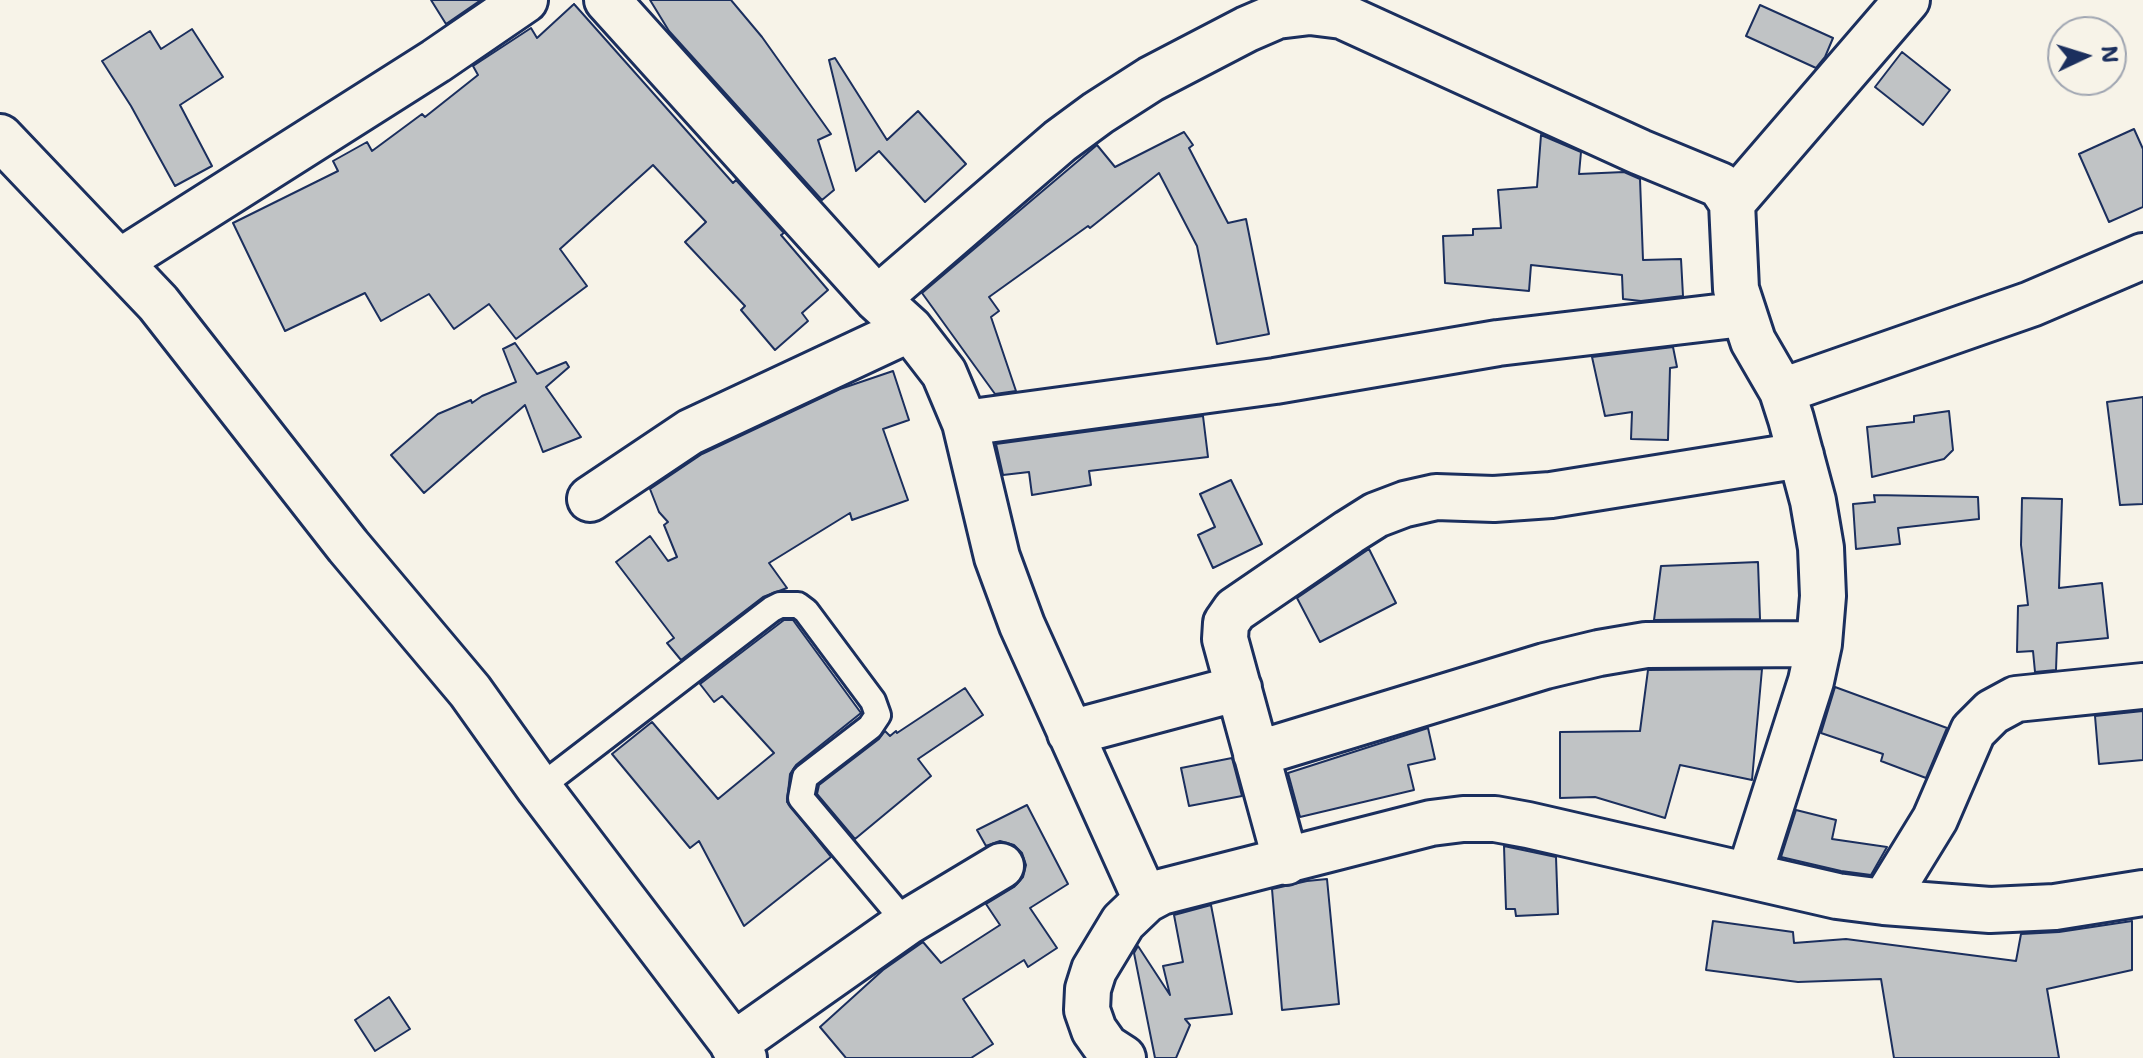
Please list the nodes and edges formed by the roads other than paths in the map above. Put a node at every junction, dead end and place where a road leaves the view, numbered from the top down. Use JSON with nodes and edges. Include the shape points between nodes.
{"nodes":[{"id":1,"x":525,"y":0,"type":"edge"},
{"id":2,"x":607,"y":0,"type":"edge"},
{"id":3,"x":1907,"y":0,"type":"edge"},
{"id":4,"x":0,"y":137,"type":"edge"},
{"id":5,"x":1732,"y":203,"type":"junction"},
{"id":6,"x":2143,"y":256,"type":"edge"},
{"id":7,"x":119,"y":262,"type":"junction"},
{"id":8,"x":877,"y":299,"type":"junction"},
{"id":9,"x":1743,"y":314,"type":"junction"},
{"id":10,"x":910,"y":329,"type":"junction"},
{"id":11,"x":1782,"y":391,"type":"junction"},
{"id":12,"x":965,"y":423,"type":"junction"},
{"id":13,"x":1801,"y":455,"type":"junction"},
{"id":14,"x":590,"y":499,"type":"dead end"},
{"id":15,"x":1819,"y":644,"type":"junction"},
{"id":16,"x":2143,"y":686,"type":"edge"},
{"id":17,"x":1239,"y":688,"type":"junction"},
{"id":18,"x":1070,"y":733,"type":"junction"},
{"id":19,"x":1256,"y":754,"type":"junction"},
{"id":20,"x":539,"y":788,"type":"junction"},
{"id":21,"x":1286,"y":862,"type":"junction"},
{"id":22,"x":1001,"y":866,"type":"dead end"},
{"id":23,"x":1749,"y":875,"type":"junction"},
{"id":24,"x":2143,"y":893,"type":"edge"},
{"id":25,"x":1146,"y":900,"type":"junction"},
{"id":26,"x":1884,"y":902,"type":"junction"},
{"id":27,"x":906,"y":923,"type":"junction"},
{"id":28,"x":738,"y":1052,"type":"edge"},
{"id":29,"x":1123,"y":1058,"type":"edge"}],
"edges":[{"from":1,"to":7,"type":"street"},
{"from":2,"to":8,"type":"street"},
{"from":3,"to":5,"type":"street"},
{"from":4,"to":7,"type":"street"},
{"from":5,"to":8,"type":"street","via":[[1720,185],[1352,20],[1310,12],[1277,16],[1247,29],[1098,113]]},
{"from":5,"to":9,"type":"street","via":[[1733,264]]},
{"from":6,"to":11,"type":"street","via":[[2031,304]]},
{"from":7,"to":20,"type":"street","via":[[158,303],[348,546],[470,691]]},
{"from":8,"to":10,"type":"street"},
{"from":9,"to":11,"type":"street"},
{"from":9,"to":12,"type":"street","via":[[1498,343],[1275,381]]},
{"from":10,"to":12,"type":"street","via":[[944,373]]},
{"from":10,"to":14,"type":"street","via":[[690,432]]},
{"from":11,"to":13,"type":"street"},
{"from":12,"to":18,"type":"street","via":[[997,557]]},
{"from":13,"to":15,"type":"street","via":[[1821,548]]},
{"from":13,"to":17,"type":"street","via":[[1551,495],[1436,497],[1376,515],[1230,615],[1225,639]]},
{"from":15,"to":19,"type":"street","via":[[1646,645],[1599,653]]},
{"from":15,"to":23,"type":"street"},
{"from":16,"to":26,"type":"street","via":[[2016,699],[1992,712],[1973,731],[1935,819]]},
{"from":17,"to":18,"type":"street"},
{"from":17,"to":19,"type":"street"},
{"from":18,"to":25,"type":"street"},
{"from":19,"to":21,"type":"street"},
{"from":20,"to":27,"type":"lane","via":[[772,609],[798,605],[873,701],[878,715],[805,777],[801,798]]},
{"from":20,"to":28,"type":"street"},
{"from":21,"to":23,"type":"street","via":[[1431,823],[1495,819]]},
{"from":21,"to":25,"type":"street"},
{"from":22,"to":27,"type":"street"},
{"from":23,"to":26,"type":"street"},
{"from":24,"to":26,"type":"street","via":[[2055,907],[1990,910]]},
{"from":25,"to":29,"type":"street","via":[[1123,922],[1088,989],[1087,1010],[1094,1030]]},
{"from":27,"to":28,"type":"street"}]}
